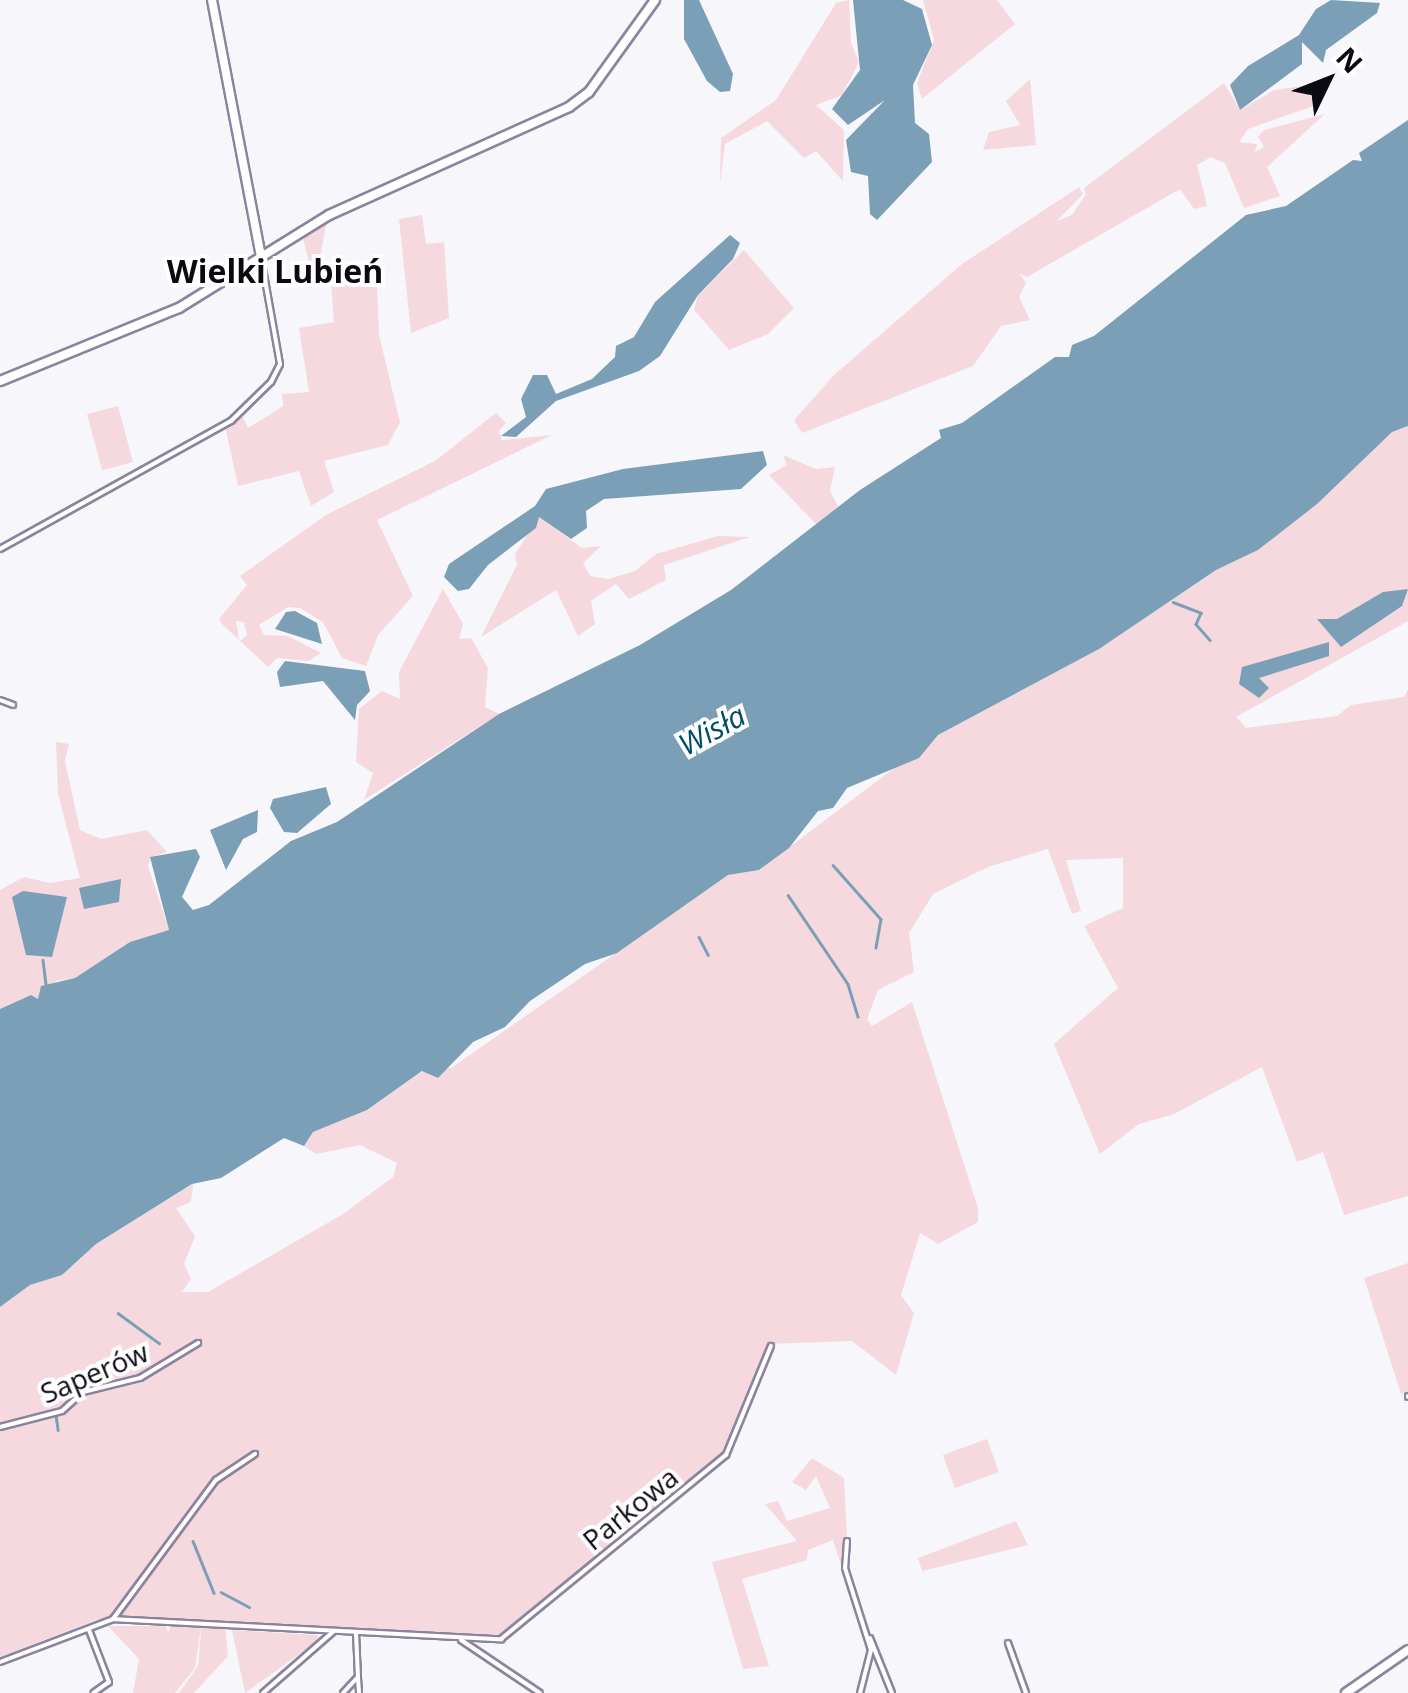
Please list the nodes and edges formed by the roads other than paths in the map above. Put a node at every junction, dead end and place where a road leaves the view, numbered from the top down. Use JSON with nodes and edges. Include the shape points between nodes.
{"nodes":[{"id":1,"x":212,"y":0,"type":"edge"},
{"id":2,"x":655,"y":0,"type":"edge"},
{"id":3,"x":261,"y":257,"type":"junction"},
{"id":4,"x":0,"y":381,"type":"edge"},
{"id":5,"x":0,"y":549,"type":"edge"},
{"id":6,"x":0,"y":700,"type":"edge"},
{"id":7,"x":13,"y":705,"type":"dead end"},
{"id":8,"x":198,"y":1343,"type":"dead end"},
{"id":9,"x":771,"y":1346,"type":"dead end"},
{"id":10,"x":0,"y":1427,"type":"edge"},
{"id":11,"x":255,"y":1454,"type":"dead end"},
{"id":12,"x":847,"y":1541,"type":"dead end"},
{"id":13,"x":113,"y":1619,"type":"junction"},
{"id":14,"x":89,"y":1630,"type":"junction"},
{"id":15,"x":333,"y":1632,"type":"junction"},
{"id":16,"x":356,"y":1633,"type":"junction"},
{"id":17,"x":870,"y":1638,"type":"junction"},
{"id":18,"x":458,"y":1639,"type":"junction"},
{"id":19,"x":1008,"y":1644,"type":"dead end"},
{"id":20,"x":1408,"y":1650,"type":"edge"},
{"id":21,"x":0,"y":1662,"type":"edge"},
{"id":22,"x":358,"y":1677,"type":"junction"},
{"id":23,"x":93,"y":1693,"type":"edge"},
{"id":24,"x":262,"y":1693,"type":"edge"},
{"id":25,"x":342,"y":1693,"type":"edge"},
{"id":26,"x":359,"y":1693,"type":"edge"},
{"id":27,"x":540,"y":1693,"type":"edge"},
{"id":28,"x":860,"y":1693,"type":"edge"},
{"id":29,"x":892,"y":1693,"type":"edge"},
{"id":30,"x":1026,"y":1693,"type":"edge"},
{"id":31,"x":1346,"y":1693,"type":"edge"}],
"edges":[{"from":1,"to":3,"type":"street"},
{"from":2,"to":3,"type":"street","via":[[581,100],[416,172]]},
{"from":3,"to":4,"type":"street","via":[[179,308]]},
{"from":3,"to":5,"type":"street","via":[[280,364],[271,382],[231,421]]},
{"from":6,"to":7,"type":"street"},
{"from":8,"to":10,"type":"street","name":"Saperów","via":[[140,1378],[83,1392],[62,1411]]},
{"from":9,"to":18,"type":"street","name":"Parkowa","via":[[726,1455],[506,1635]]},
{"from":11,"to":13,"type":"street","via":[[216,1480]]},
{"from":12,"to":17,"type":"street","via":[[845,1568]]},
{"from":13,"to":14,"type":"street"},
{"from":13,"to":15,"type":"street","name":"Parkowa"},
{"from":14,"to":21,"type":"street"},
{"from":14,"to":23,"type":"street","via":[[109,1682]]},
{"from":15,"to":16,"type":"street","name":"Parkowa"},
{"from":15,"to":24,"type":"street"},
{"from":16,"to":18,"type":"street","name":"Parkowa"},
{"from":16,"to":22,"type":"street"},
{"from":17,"to":28,"type":"street"},
{"from":17,"to":29,"type":"street"},
{"from":18,"to":27,"type":"street"},
{"from":19,"to":30,"type":"street"},
{"from":20,"to":31,"type":"street"},
{"from":22,"to":25,"type":"street"},
{"from":22,"to":26,"type":"street"}]}
